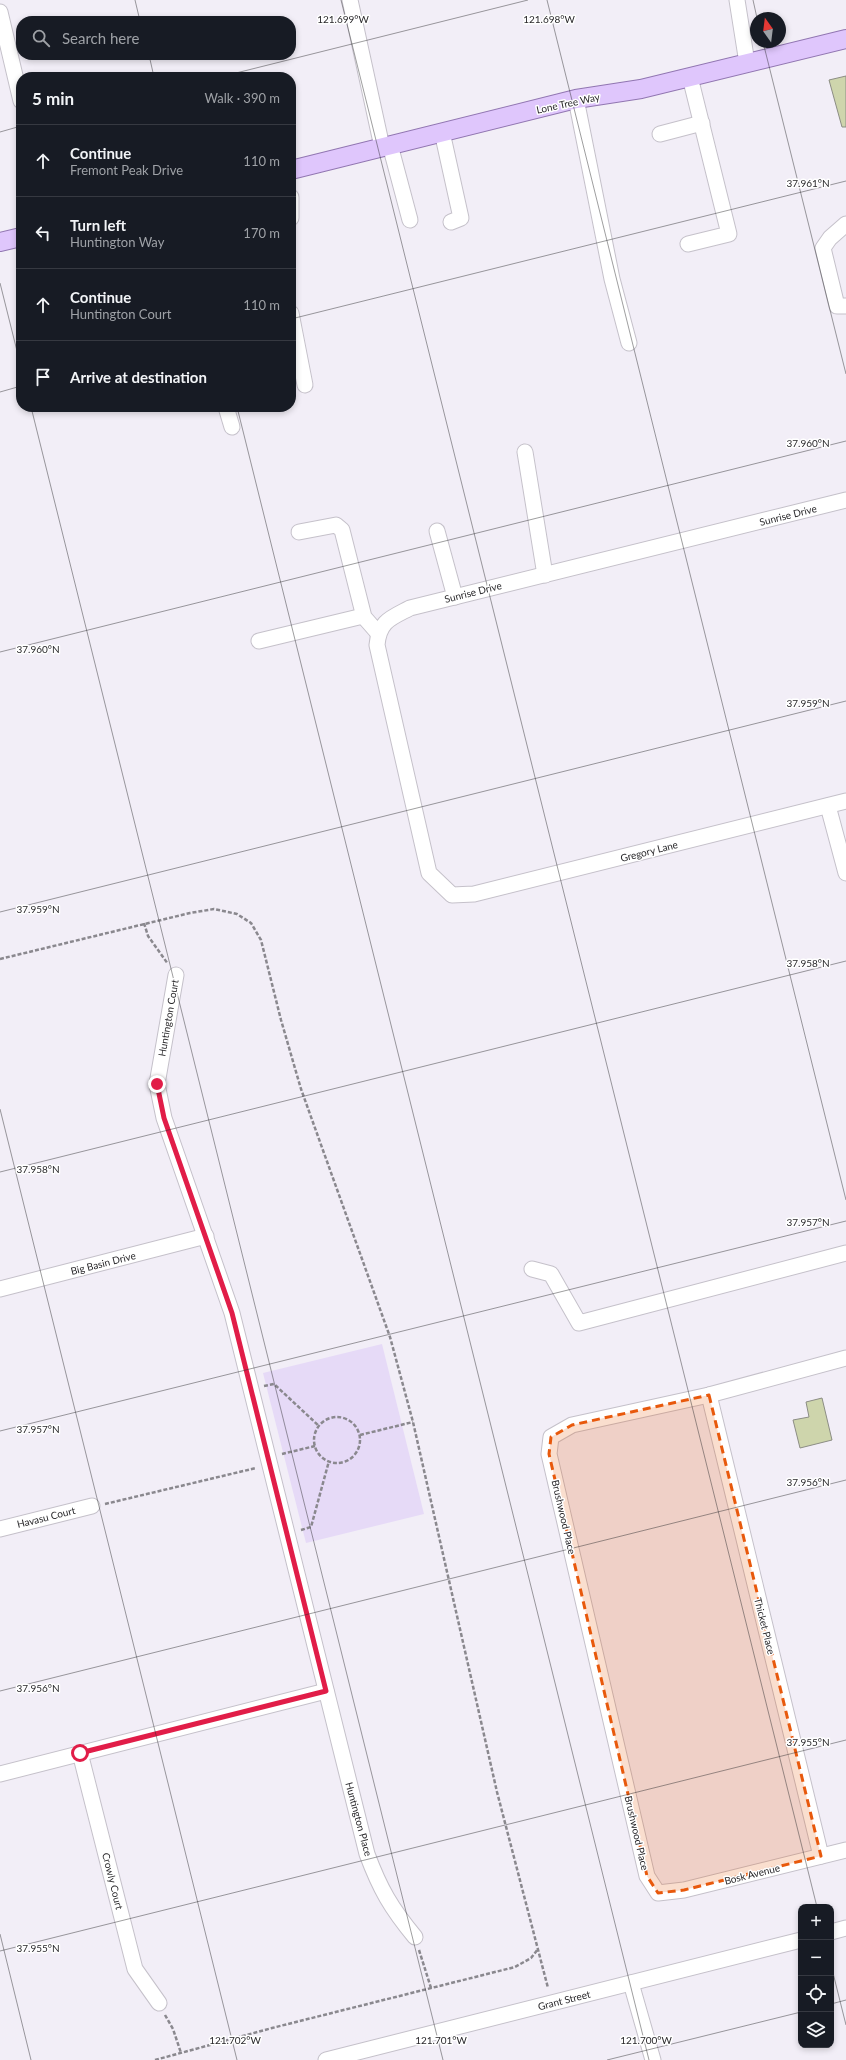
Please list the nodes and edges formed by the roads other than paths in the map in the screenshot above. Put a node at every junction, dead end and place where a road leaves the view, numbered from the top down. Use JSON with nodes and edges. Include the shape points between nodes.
{"nodes":[{"id":1,"x":350,"y":0,"type":"edge"},
{"id":2,"x":737,"y":0,"type":"edge"},
{"id":3,"x":0,"y":12,"type":"edge"},
{"id":4,"x":846,"y":39,"type":"edge"},
{"id":5,"x":747,"y":63,"type":"junction"},
{"id":6,"x":690,"y":77,"type":"junction"},
{"id":7,"x":16,"y":79,"type":"edge"},
{"id":8,"x":576,"y":99,"type":"junction"},
{"id":9,"x":702,"y":123,"type":"junction"},
{"id":10,"x":442,"y":132,"type":"junction"},
{"id":11,"x":660,"y":134,"type":"dead end"},
{"id":12,"x":386,"y":146,"type":"junction"},
{"id":13,"x":296,"y":169,"type":"edge"},
{"id":14,"x":410,"y":220,"type":"dead end"},
{"id":15,"x":451,"y":222,"type":"dead end"},
{"id":16,"x":846,"y":224,"type":"edge"},
{"id":17,"x":16,"y":237,"type":"edge"},
{"id":18,"x":0,"y":242,"type":"edge"},
{"id":19,"x":688,"y":244,"type":"dead end"},
{"id":20,"x":846,"y":306,"type":"edge"},
{"id":21,"x":296,"y":339,"type":"edge"},
{"id":22,"x":629,"y":342,"type":"dead end"},
{"id":23,"x":305,"y":385,"type":"dead end"},
{"id":24,"x":228,"y":412,"type":"edge"},
{"id":25,"x":232,"y":427,"type":"dead end"},
{"id":26,"x":525,"y":452,"type":"dead end"},
{"id":27,"x":846,"y":500,"type":"edge"},
{"id":28,"x":437,"y":531,"type":"dead end"},
{"id":29,"x":299,"y":532,"type":"dead end"},
{"id":30,"x":545,"y":575,"type":"junction"},
{"id":31,"x":455,"y":597,"type":"junction"},
{"id":32,"x":363,"y":616,"type":"junction"},
{"id":33,"x":378,"y":633,"type":"junction"},
{"id":34,"x":259,"y":641,"type":"dead end"},
{"id":35,"x":846,"y":802,"type":"edge"},
{"id":36,"x":828,"y":806,"type":"junction"},
{"id":37,"x":846,"y":873,"type":"edge"},
{"id":38,"x":176,"y":975,"type":"road end"},
{"id":39,"x":206,"y":1236,"type":"junction"},
{"id":40,"x":846,"y":1253,"type":"edge"},
{"id":41,"x":532,"y":1268,"type":"dead end"},
{"id":42,"x":0,"y":1289,"type":"edge"},
{"id":43,"x":846,"y":1358,"type":"edge"},
{"id":44,"x":709,"y":1395,"type":"junction"},
{"id":45,"x":92,"y":1506,"type":"road end"},
{"id":46,"x":0,"y":1529,"type":"edge"},
{"id":47,"x":287,"y":1533,"type":"joint"},
{"id":48,"x":326,"y":1691,"type":"junction"},
{"id":49,"x":80,"y":1753,"type":"junction"},
{"id":50,"x":0,"y":1774,"type":"edge"},
{"id":51,"x":846,"y":1850,"type":"edge"},
{"id":52,"x":821,"y":1856,"type":"junction"},
{"id":53,"x":658,"y":1893,"type":"joint"},
{"id":54,"x":846,"y":1928,"type":"edge"},
{"id":55,"x":834,"y":1931,"type":"edge"},
{"id":56,"x":414,"y":1937,"type":"road end"},
{"id":57,"x":798,"y":1941,"type":"edge"},
{"id":58,"x":631,"y":1983,"type":"junction"},
{"id":59,"x":159,"y":2003,"type":"road end"},
{"id":60,"x":326,"y":2060,"type":"edge"},
{"id":61,"x":653,"y":2060,"type":"edge"}],
"edges":[{"from":1,"to":12,"type":"street"},
{"from":2,"to":5,"type":"street"},
{"from":3,"to":7,"type":"street"},
{"from":4,"to":5,"type":"main road","name":"Lone Tree Way"},
{"from":5,"to":6,"type":"main road","name":"Lone Tree Way"},
{"from":6,"to":8,"type":"main road","name":"Lone Tree Way","via":[[641,89]]},
{"from":6,"to":9,"type":"street"},
{"from":8,"to":10,"type":"main road","name":"Lone Tree Way"},
{"from":8,"to":22,"type":"street","via":[[612,279]]},
{"from":9,"to":11,"type":"street"},
{"from":9,"to":19,"type":"street","via":[[730,234]]},
{"from":10,"to":12,"type":"main road","name":"Lone Tree Way"},
{"from":10,"to":15,"type":"street","via":[[461,218]]},
{"from":12,"to":13,"type":"main road","name":"Lone Tree Way"},
{"from":12,"to":14,"type":"street"},
{"from":16,"to":20,"type":"street","via":[[823,248],[837,306]]},
{"from":17,"to":18,"type":"main road"},
{"from":21,"to":23,"type":"street"},
{"from":24,"to":25,"type":"street"},
{"from":26,"to":30,"type":"street"},
{"from":27,"to":30,"type":"street","name":"Sunrise Drive"},
{"from":28,"to":31,"type":"street"},
{"from":29,"to":32,"type":"street","via":[[336,526],[342,530]]},
{"from":30,"to":31,"type":"street","name":"Sunrise Drive"},
{"from":31,"to":33,"type":"street","name":"Sunrise Drive","via":[[410,608],[385,622]]},
{"from":32,"to":33,"type":"street"},
{"from":32,"to":34,"type":"street"},
{"from":33,"to":36,"type":"street","name":"Gregory Lane","via":[[378,645],[429,873],[452,894],[474,894]]},
{"from":35,"to":36,"type":"street","name":"Gregory Lane"},
{"from":36,"to":37,"type":"street"},
{"from":38,"to":39,"type":"street","name":"Huntington Court","via":[[157,1084],[164,1118]]},
{"from":39,"to":42,"type":"street","name":"Big Basin Drive"},
{"from":39,"to":47,"type":"street","name":"Huntington Court","via":[[232,1313]]},
{"from":40,"to":41,"type":"street","via":[[579,1323],[550,1274]]},
{"from":43,"to":44,"type":"street","name":"Brushwood Place"},
{"from":44,"to":52,"type":"street","name":"Thicket Place"},
{"from":44,"to":53,"type":"street","name":"Brushwood Place","via":[[572,1425],[551,1437],[549,1454],[647,1876]]},
{"from":45,"to":46,"type":"street","name":"Havasu Court"},
{"from":47,"to":48,"type":"street","name":"Huntington Place"},
{"from":48,"to":49,"type":"street"},
{"from":48,"to":56,"type":"street","name":"Huntington Place","via":[[367,1854],[379,1885],[395,1913]]},
{"from":49,"to":50,"type":"street"},
{"from":49,"to":59,"type":"street","name":"Crowly Court","via":[[135,1969]]},
{"from":51,"to":52,"type":"street","name":"Bosk Avenue"},
{"from":52,"to":53,"type":"street","name":"Bosk Avenue","via":[[684,1890]]},
{"from":54,"to":55,"type":"street"},
{"from":57,"to":58,"type":"street","name":"Grant Street"},
{"from":58,"to":60,"type":"street","name":"Grant Street"},
{"from":58,"to":61,"type":"street"}]}
